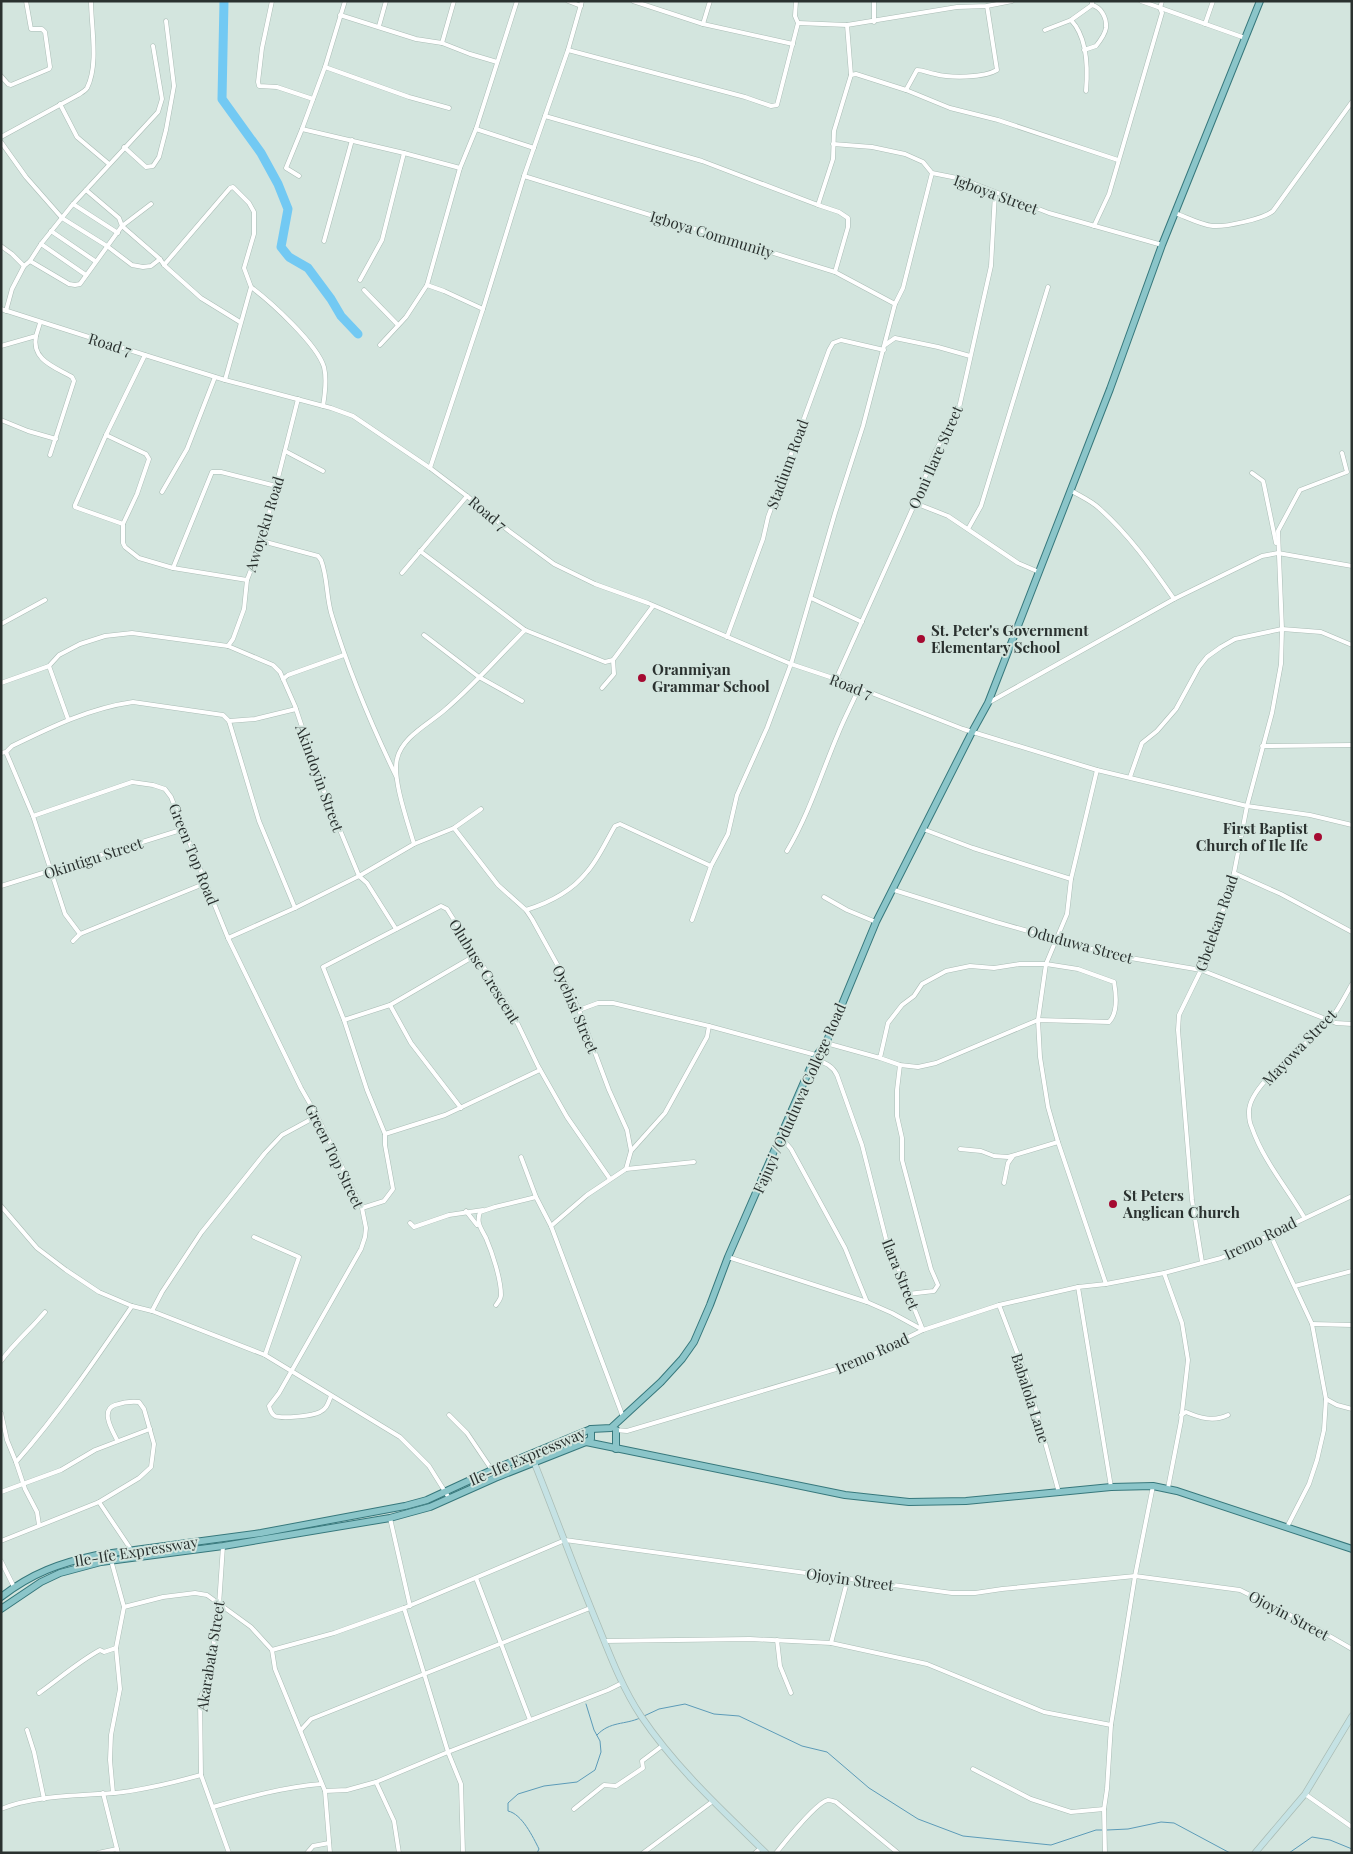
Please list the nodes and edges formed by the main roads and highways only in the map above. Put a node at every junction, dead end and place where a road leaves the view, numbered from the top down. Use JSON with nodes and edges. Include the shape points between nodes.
{"nodes":[{"id":1,"x":1260,"y":1,"type":"edge"},
{"id":2,"x":591,"y":1429,"type":"junction"},
{"id":3,"x":614,"y":1429,"type":"junction"},
{"id":4,"x":586,"y":1442,"type":"junction"},
{"id":5,"x":616,"y":1450,"type":"junction"},
{"id":6,"x":1352,"y":1549,"type":"edge"},
{"id":7,"x":1,"y":1597,"type":"edge"},
{"id":8,"x":1,"y":1609,"type":"edge"}],
"edges":[{"from":1,"to":3,"type":"main road","name":"Fajuyi /Oduduwa College Road","via":[[1162,245],[988,703],[876,922],[694,1342],[661,1382]]},
{"from":2,"to":3,"type":"main road"},
{"from":2,"to":4,"type":"main road","name":"Ile-Ife Expressway","via":[[591,1439]]},
{"from":2,"to":7,"type":"main road","name":"Ile-Ife Expressway","via":[[427,1500],[261,1532],[97,1555],[56,1565]]},
{"from":3,"to":5,"type":"main road"},
{"from":4,"to":5,"type":"main road"},
{"from":4,"to":8,"type":"main road","name":"Ile-Ife Expressway","via":[[430,1507],[390,1518],[223,1546],[111,1560],[60,1573],[32,1587]]},
{"from":5,"to":6,"type":"main road","via":[[845,1496],[909,1502],[966,1501],[1111,1487],[1168,1488]]}]}
